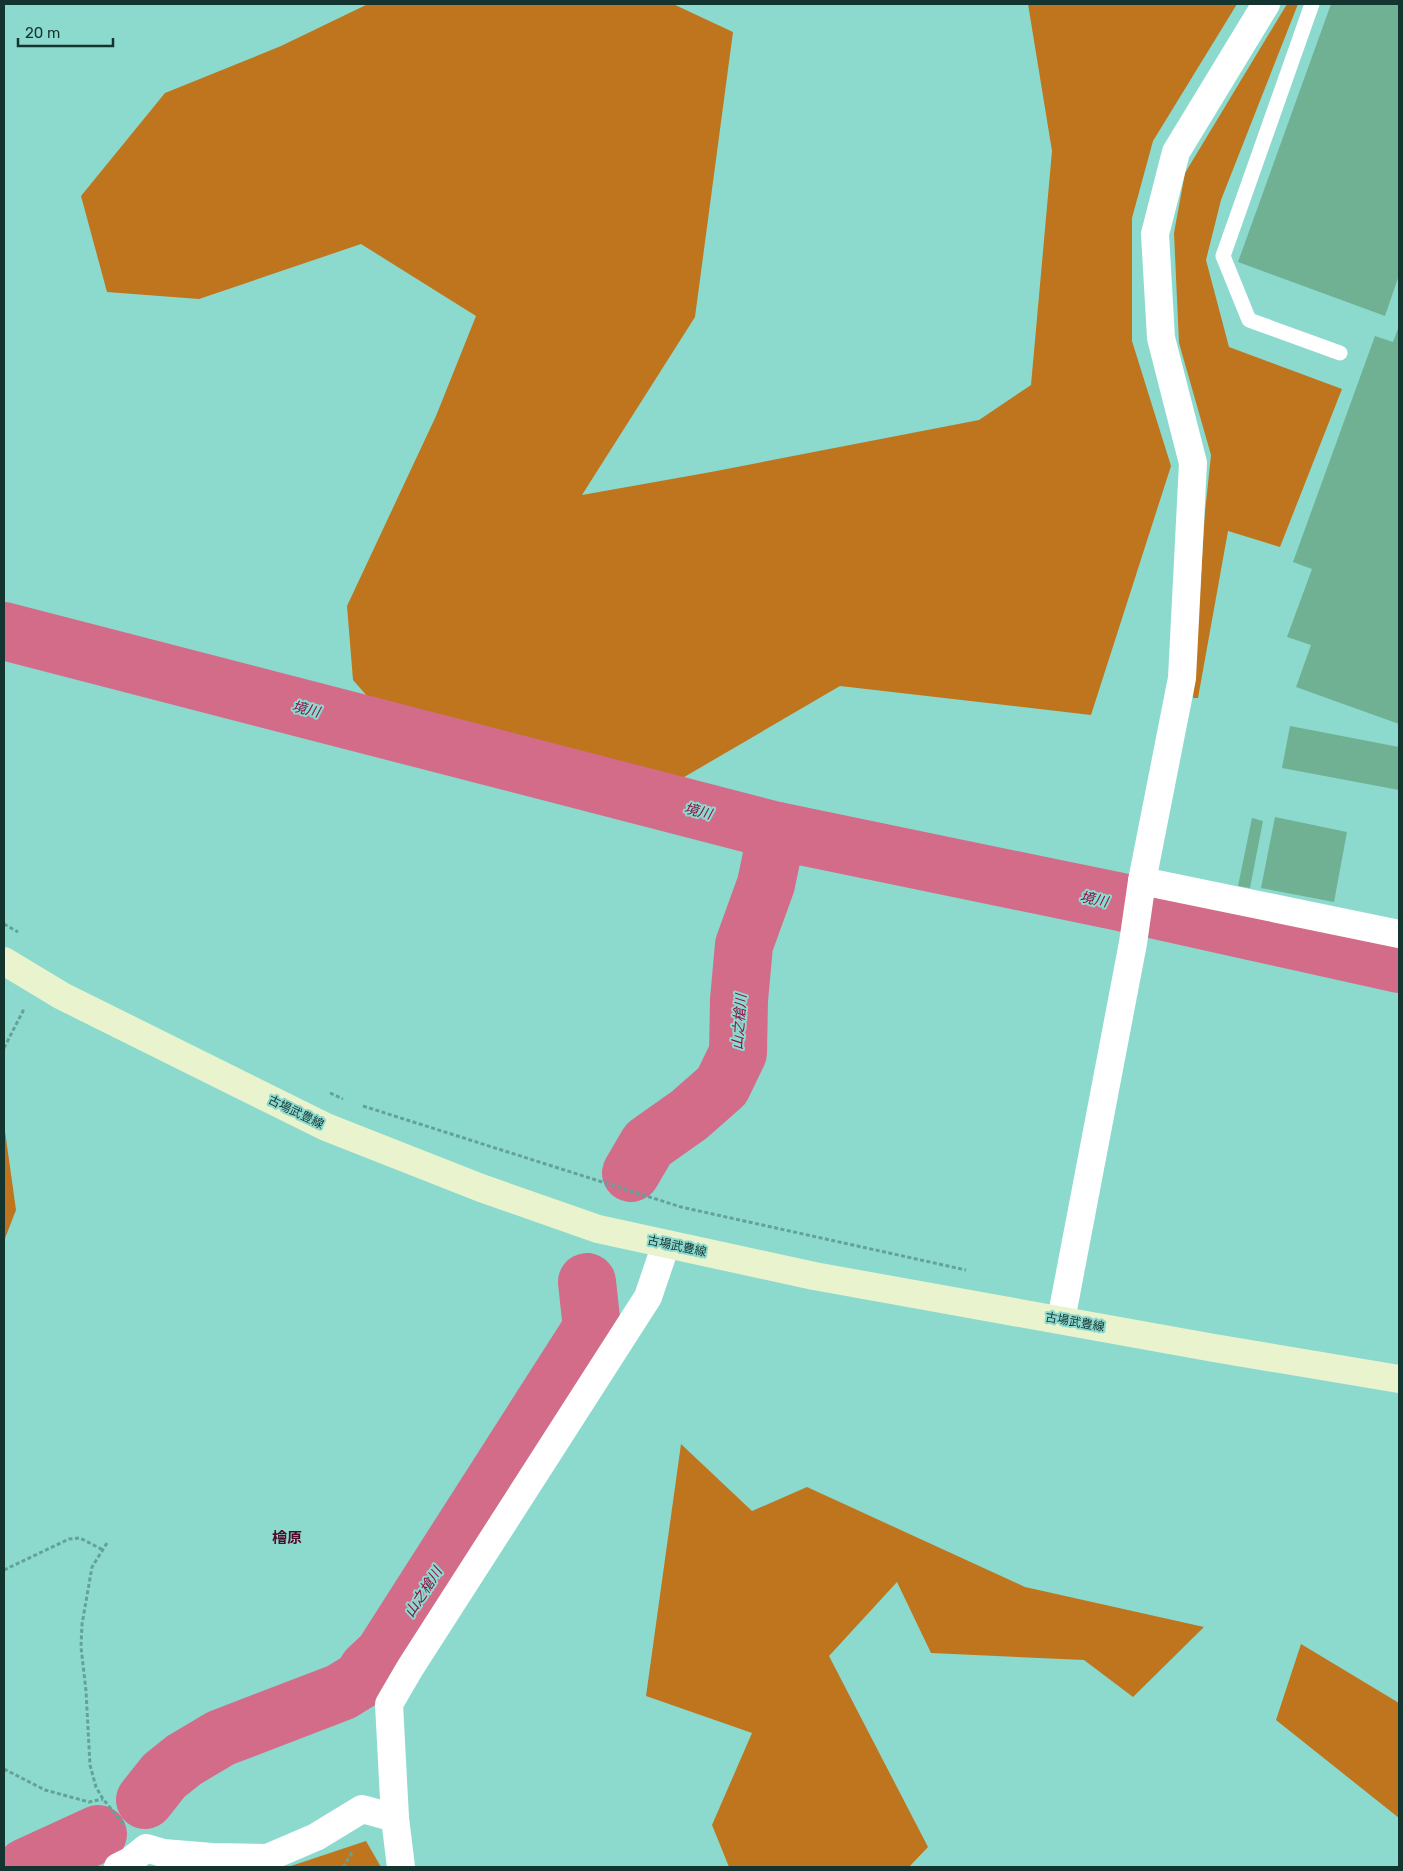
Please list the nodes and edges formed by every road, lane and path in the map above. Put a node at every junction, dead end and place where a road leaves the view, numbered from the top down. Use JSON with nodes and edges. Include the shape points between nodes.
{"nodes":[{"id":1,"x":1266,"y":4,"type":"edge"},
{"id":2,"x":1312,"y":4,"type":"edge"},
{"id":3,"x":1340,"y":353,"type":"dead end"},
{"id":4,"x":1142,"y":882,"type":"junction"},
{"id":5,"x":4,"y":924,"type":"edge"},
{"id":6,"x":20,"y":934,"type":"dead end"},
{"id":7,"x":1399,"y":934,"type":"edge"},
{"id":8,"x":4,"y":961,"type":"edge"},
{"id":9,"x":39,"y":982,"type":"junction"},
{"id":10,"x":4,"y":1048,"type":"edge"},
{"id":11,"x":325,"y":1090,"type":"dead end"},
{"id":12,"x":351,"y":1103,"type":"dead end"},
{"id":13,"x":360,"y":1106,"type":"dead end"},
{"id":14,"x":666,"y":1244,"type":"junction"},
{"id":15,"x":970,"y":1271,"type":"dead end"},
{"id":16,"x":1061,"y":1320,"type":"junction"},
{"id":17,"x":1399,"y":1379,"type":"edge"},
{"id":18,"x":107,"y":1543,"type":"dead end"},
{"id":19,"x":103,"y":1550,"type":"junction"},
{"id":20,"x":4,"y":1570,"type":"edge"},
{"id":21,"x":4,"y":1769,"type":"edge"},
{"id":22,"x":103,"y":1800,"type":"junction"},
{"id":23,"x":395,"y":1818,"type":"junction"},
{"id":24,"x":356,"y":1847,"type":"dead end"},
{"id":25,"x":146,"y":1848,"type":"junction"},
{"id":26,"x":118,"y":1867,"type":"edge"},
{"id":27,"x":343,"y":1867,"type":"edge"},
{"id":28,"x":401,"y":1867,"type":"edge"}],
"edges":[{"from":1,"to":4,"type":"street","via":[[1176,152],[1155,234],[1161,338],[1193,463],[1182,678]]},
{"from":2,"to":3,"type":"lane","via":[[1223,256],[1249,320]]},
{"from":4,"to":7,"type":"street"},
{"from":4,"to":16,"type":"street"},
{"from":5,"to":6,"type":"path"},
{"from":8,"to":9,"type":"main road","name":"古場武豊線"},
{"from":9,"to":10,"type":"path"},
{"from":9,"to":14,"type":"main road","name":"古場武豊線","via":[[326,1127],[481,1188],[598,1229]]},
{"from":11,"to":12,"type":"path"},
{"from":13,"to":15,"type":"path","via":[[681,1206]]},
{"from":14,"to":16,"type":"main road","name":"古場武豊線","via":[[814,1276]]},
{"from":14,"to":23,"type":"street","via":[[648,1297],[389,1704]]},
{"from":16,"to":17,"type":"main road","name":"古場武豊線"},
{"from":18,"to":19,"type":"path"},
{"from":19,"to":20,"type":"path","via":[[80,1538],[69,1539]]},
{"from":19,"to":22,"type":"path","via":[[92,1568],[81,1647],[90,1765]]},
{"from":21,"to":22,"type":"path","via":[[45,1790],[89,1802]]},
{"from":22,"to":25,"type":"path"},
{"from":23,"to":25,"type":"street","via":[[362,1810],[316,1837],[267,1858],[163,1853]]},
{"from":23,"to":28,"type":"street"},
{"from":24,"to":27,"type":"path"},
{"from":25,"to":26,"type":"street"}]}
